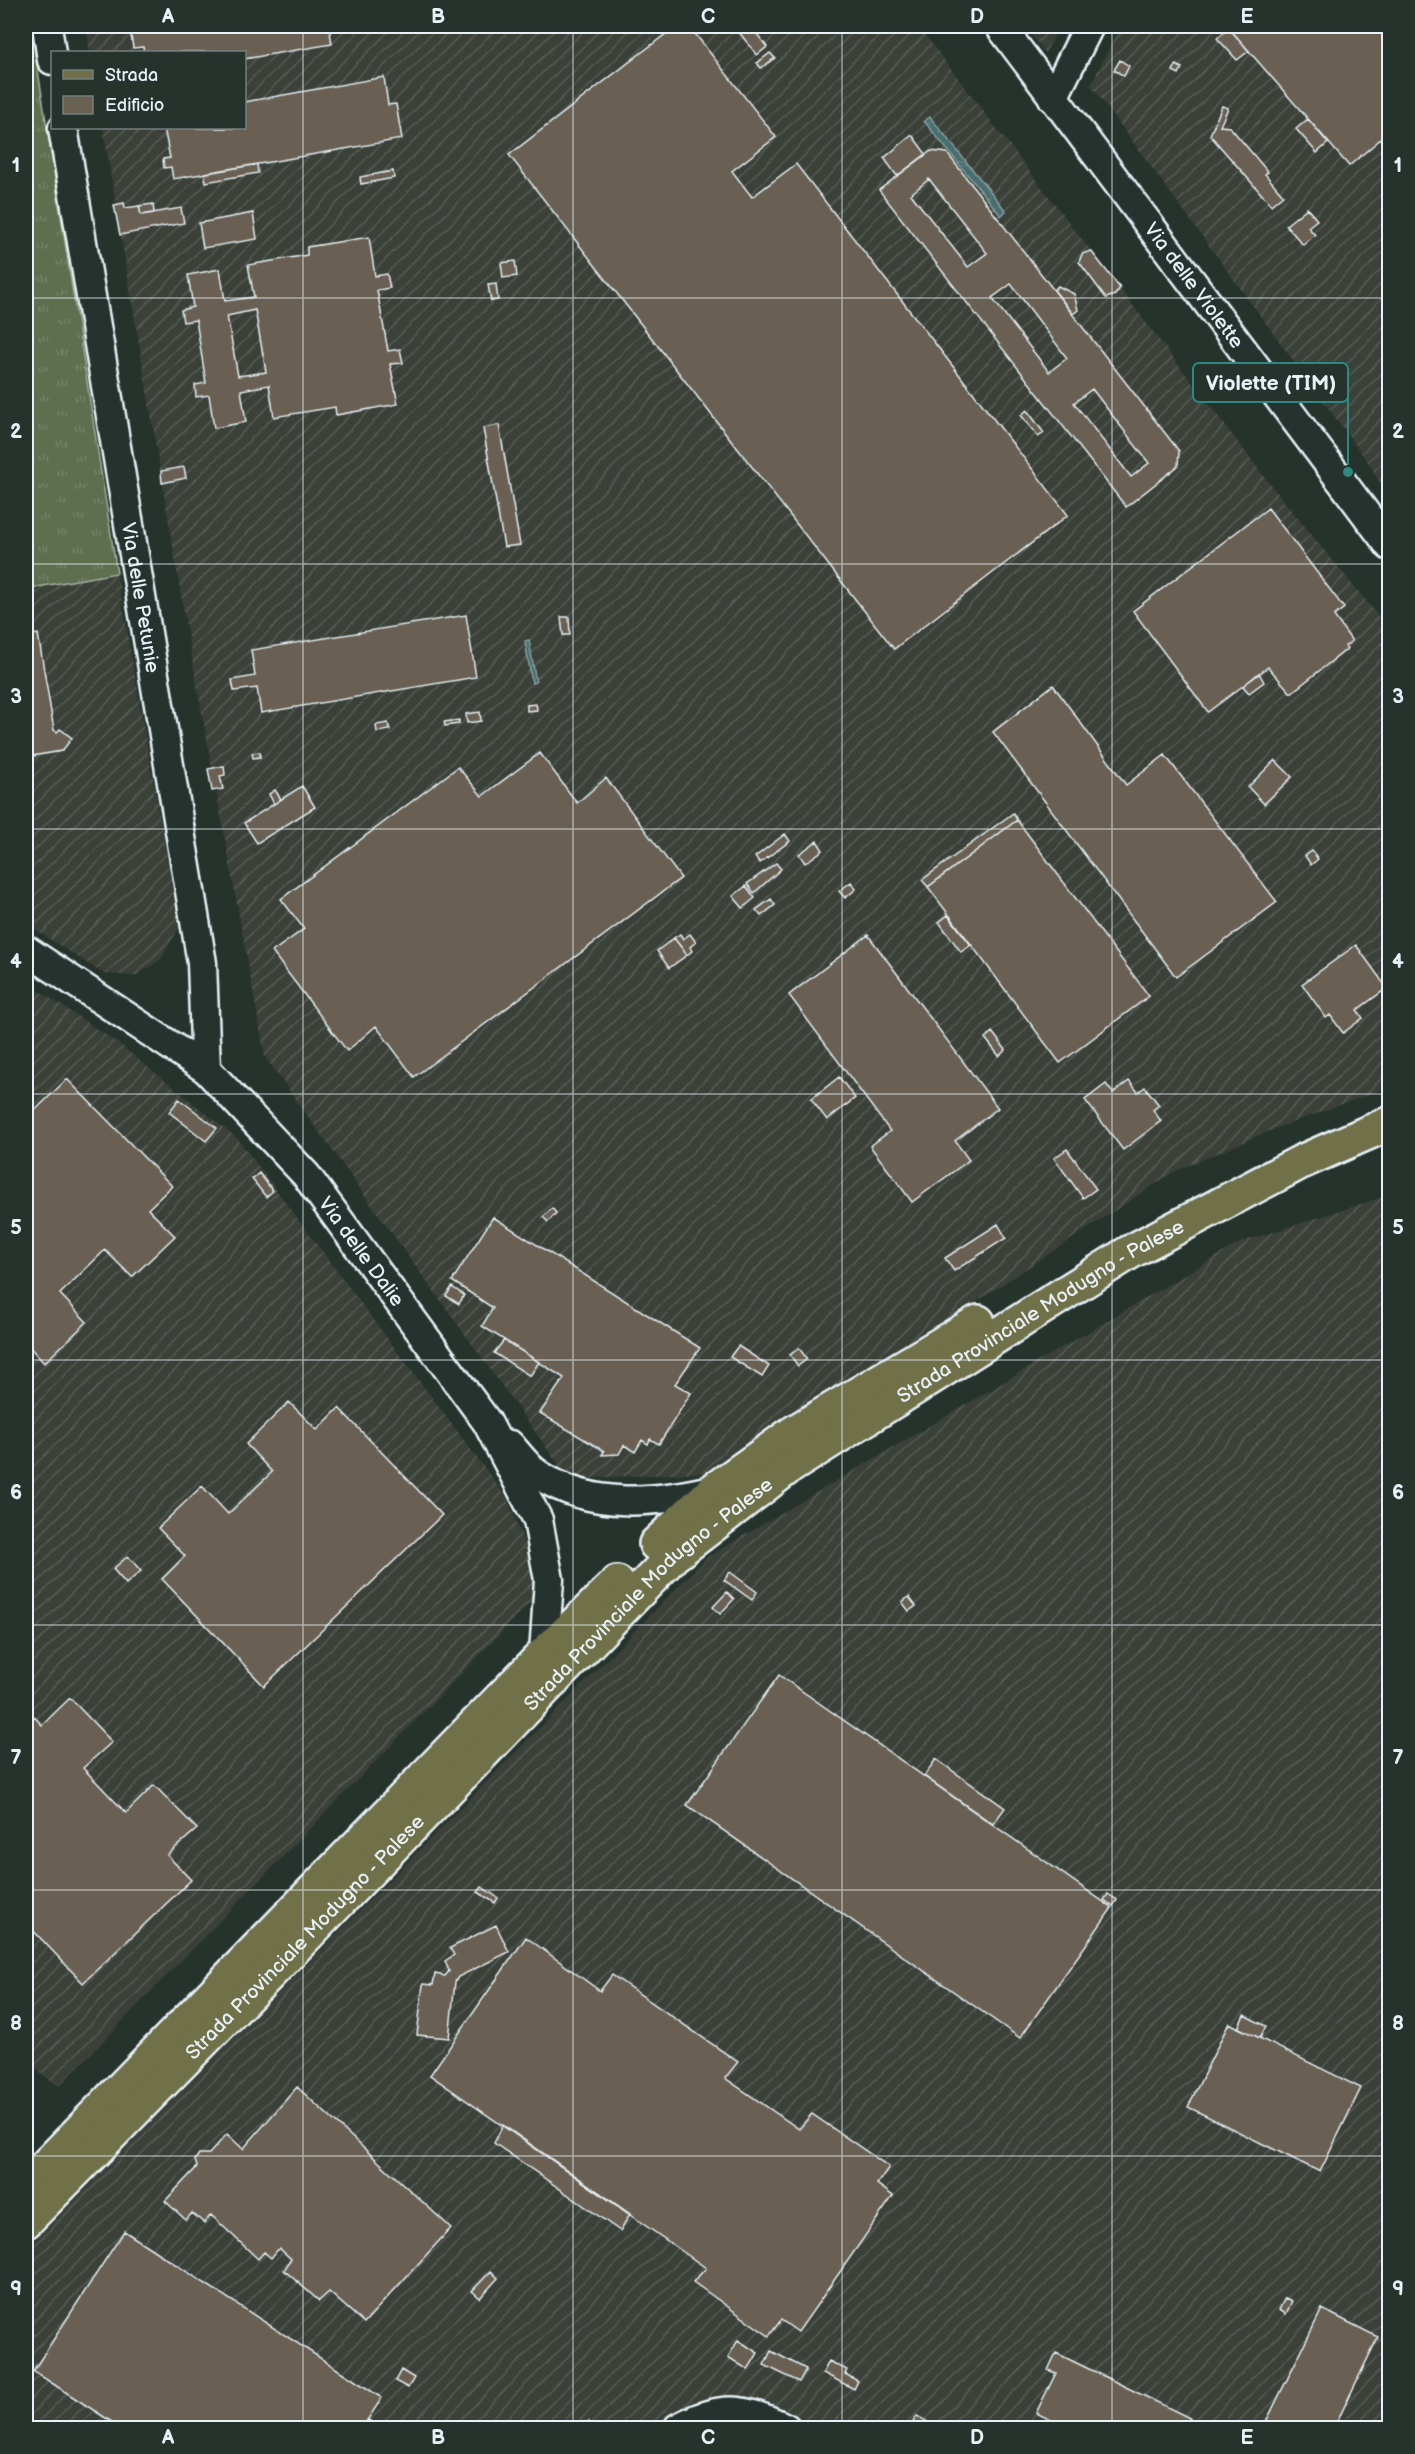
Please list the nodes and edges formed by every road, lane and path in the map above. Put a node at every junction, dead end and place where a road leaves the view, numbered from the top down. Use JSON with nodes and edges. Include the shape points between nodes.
{"nodes":[{"id":1,"x":47,"y":26,"type":"edge"},
{"id":2,"x":1000,"y":26,"type":"edge"},
{"id":3,"x":1089,"y":26,"type":"edge"},
{"id":4,"x":51,"y":53,"type":"edge"},
{"id":5,"x":1053,"y":98,"type":"junction"},
{"id":6,"x":63,"y":129,"type":"edge"},
{"id":7,"x":1389,"y":546,"type":"edge"},
{"id":8,"x":26,"y":950,"type":"edge"},
{"id":9,"x":206,"y":1069,"type":"junction"},
{"id":10,"x":1389,"y":1103,"type":"edge"},
{"id":11,"x":1389,"y":1123,"type":"edge"},
{"id":12,"x":487,"y":1422,"type":"junction"},
{"id":13,"x":715,"y":1489,"type":"junction"},
{"id":14,"x":544,"y":1654,"type":"junction"},
{"id":15,"x":26,"y":2186,"type":"edge"},
{"id":16,"x":26,"y":2221,"type":"edge"},
{"id":17,"x":678,"y":2428,"type":"edge"},
{"id":18,"x":786,"y":2428,"type":"edge"}],
"edges":[{"from":1,"to":4,"type":"street"},
{"from":2,"to":5,"type":"street","name":"Via delle Violette"},
{"from":3,"to":5,"type":"street"},
{"from":5,"to":7,"type":"street","name":"Via delle Violette"},
{"from":6,"to":9,"type":"street","name":"Via delle Petunie","via":[[202,963]]},
{"from":8,"to":9,"type":"street","name":"Via delle Dalie"},
{"from":9,"to":12,"type":"street","name":"Via delle Dalie","via":[[306,1175]]},
{"from":10,"to":13,"type":"main road","name":"Strada Provinciale Modugno - Palese","via":[[1293,1145],[1120,1236],[793,1433]]},
{"from":11,"to":16,"type":"main road","name":"Strada Provinciale Modugno - Palese","via":[[1301,1162],[1130,1252],[786,1469],[731,1509],[673,1556]]},
{"from":12,"to":13,"type":"street","via":[[538,1475],[591,1498],[641,1502]]},
{"from":12,"to":14,"type":"street","name":"Via delle Dalie","via":[[538,1520],[549,1580]]},
{"from":13,"to":14,"type":"main road","name":"Strada Provinciale Modugno - Palese"},
{"from":14,"to":15,"type":"main road","name":"Strada Provinciale Modugno - Palese"},
{"from":17,"to":18,"type":"street","via":[[723,2411],[754,2413]]}]}
